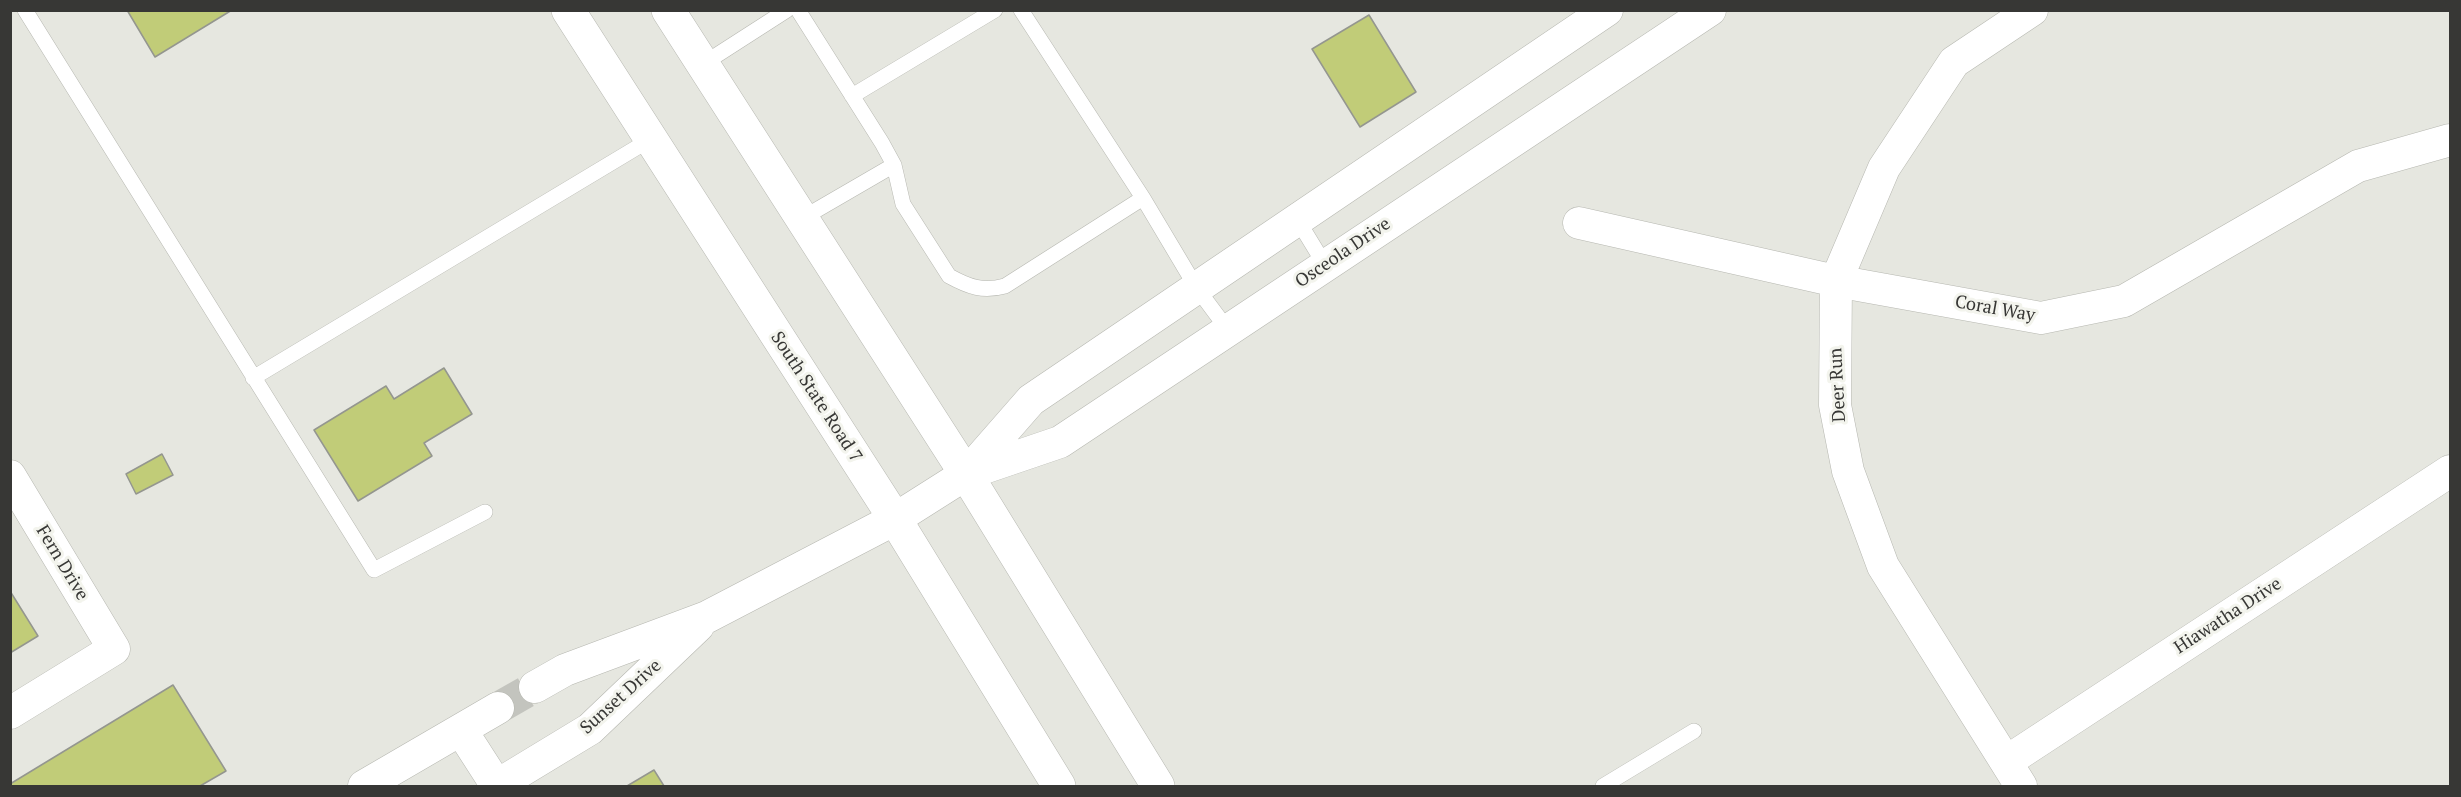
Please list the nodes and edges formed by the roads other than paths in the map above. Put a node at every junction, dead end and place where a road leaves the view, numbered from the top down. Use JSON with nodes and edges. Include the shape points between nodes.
{"nodes":[{"id":1,"x":25,"y":10,"type":"edge"},
{"id":2,"x":568,"y":10,"type":"edge"},
{"id":3,"x":668,"y":10,"type":"edge"},
{"id":4,"x":787,"y":10,"type":"edge"},
{"id":5,"x":798,"y":10,"type":"edge"},
{"id":6,"x":995,"y":10,"type":"edge"},
{"id":7,"x":1021,"y":10,"type":"edge"},
{"id":8,"x":1607,"y":10,"type":"edge"},
{"id":9,"x":1710,"y":10,"type":"edge"},
{"id":10,"x":2032,"y":10,"type":"edge"},
{"id":11,"x":703,"y":64,"type":"junction"},
{"id":12,"x":852,"y":96,"type":"junction"},
{"id":13,"x":651,"y":139,"type":"junction"},
{"id":14,"x":2451,"y":140,"type":"edge"},
{"id":15,"x":894,"y":165,"type":"junction"},
{"id":16,"x":1143,"y":198,"type":"junction"},
{"id":17,"x":801,"y":219,"type":"junction"},
{"id":18,"x":1297,"y":219,"type":"junction"},
{"id":19,"x":1579,"y":224,"type":"dead end"},
{"id":20,"x":1325,"y":265,"type":"junction"},
{"id":21,"x":1836,"y":281,"type":"junction"},
{"id":22,"x":1196,"y":287,"type":"junction"},
{"id":23,"x":1227,"y":330,"type":"junction"},
{"id":24,"x":253,"y":378,"type":"junction"},
{"id":25,"x":2451,"y":471,"type":"edge"},
{"id":26,"x":966,"y":474,"type":"junction"},
{"id":27,"x":10,"y":476,"type":"edge"},
{"id":28,"x":485,"y":512,"type":"dead end"},
{"id":29,"x":895,"y":519,"type":"junction"},
{"id":30,"x":707,"y":617,"type":"junction"},
{"id":31,"x":535,"y":687,"type":"tunnel mouth"},
{"id":32,"x":498,"y":708,"type":"tunnel mouth"},
{"id":33,"x":10,"y":713,"type":"edge"},
{"id":34,"x":461,"y":730,"type":"junction"},
{"id":35,"x":1694,"y":731,"type":"dead end"},
{"id":36,"x":2014,"y":774,"type":"edge"},
{"id":37,"x":364,"y":786,"type":"edge"},
{"id":38,"x":496,"y":786,"type":"edge"},
{"id":39,"x":1059,"y":786,"type":"edge"},
{"id":40,"x":1158,"y":786,"type":"edge"},
{"id":41,"x":1603,"y":786,"type":"edge"}],
"edges":[{"from":1,"to":24,"type":"lane"},
{"from":2,"to":13,"type":"main road","name":"South State Road 7"},
{"from":3,"to":11,"type":"main road"},
{"from":4,"to":11,"type":"lane"},
{"from":5,"to":12,"type":"lane"},
{"from":6,"to":12,"type":"lane"},
{"from":7,"to":16,"type":"lane"},
{"from":8,"to":18,"type":"street","name":"Osceola Drive"},
{"from":9,"to":20,"type":"street","name":"Osceola Drive"},
{"from":10,"to":21,"type":"street","name":"Deer Run","via":[[1954,62],[1884,168]]},
{"from":11,"to":17,"type":"main road"},
{"from":12,"to":15,"type":"lane"},
{"from":13,"to":24,"type":"lane"},
{"from":13,"to":29,"type":"main road","name":"South State Road 7"},
{"from":14,"to":21,"type":"street","name":"Coral Way","via":[[2358,166],[2124,301],[2041,318]]},
{"from":15,"to":16,"type":"lane","via":[[903,204],[950,276],[988,291],[1005,286]]},
{"from":15,"to":17,"type":"lane"},
{"from":16,"to":22,"type":"lane"},
{"from":17,"to":26,"type":"main road"},
{"from":18,"to":20,"type":"lane"},
{"from":18,"to":22,"type":"street","name":"Osceola Drive"},
{"from":19,"to":21,"type":"street","name":"Coral Way"},
{"from":20,"to":23,"type":"street","name":"Osceola Drive"},
{"from":21,"to":36,"type":"street","name":"Deer Run","via":[[1835,405],[1848,471],[1883,567]]},
{"from":22,"to":23,"type":"lane"},
{"from":22,"to":26,"type":"street","name":"Osceola Drive","via":[[1031,400]]},
{"from":23,"to":26,"type":"street","name":"Osceola Drive","via":[[1060,442]]},
{"from":24,"to":28,"type":"lane","via":[[374,570]]},
{"from":25,"to":36,"type":"street","name":"Hiawatha Drive"},
{"from":26,"to":29,"type":"street","name":"Osceola Drive"},
{"from":26,"to":40,"type":"main road"},
{"from":27,"to":33,"type":"street","name":"Fern Drive","via":[[114,649]]},
{"from":29,"to":30,"type":"street","name":"Sunset Drive"},
{"from":29,"to":39,"type":"main road","name":"South State Road 7"},
{"from":30,"to":31,"type":"street","name":"Sunset Drive","via":[[565,670]]},
{"from":30,"to":38,"type":"street","name":"Sunset Drive","via":[[590,729]]},
{"from":32,"to":34,"type":"street"},
{"from":34,"to":37,"type":"street"},
{"from":34,"to":38,"type":"street"},
{"from":35,"to":41,"type":"lane"}]}
